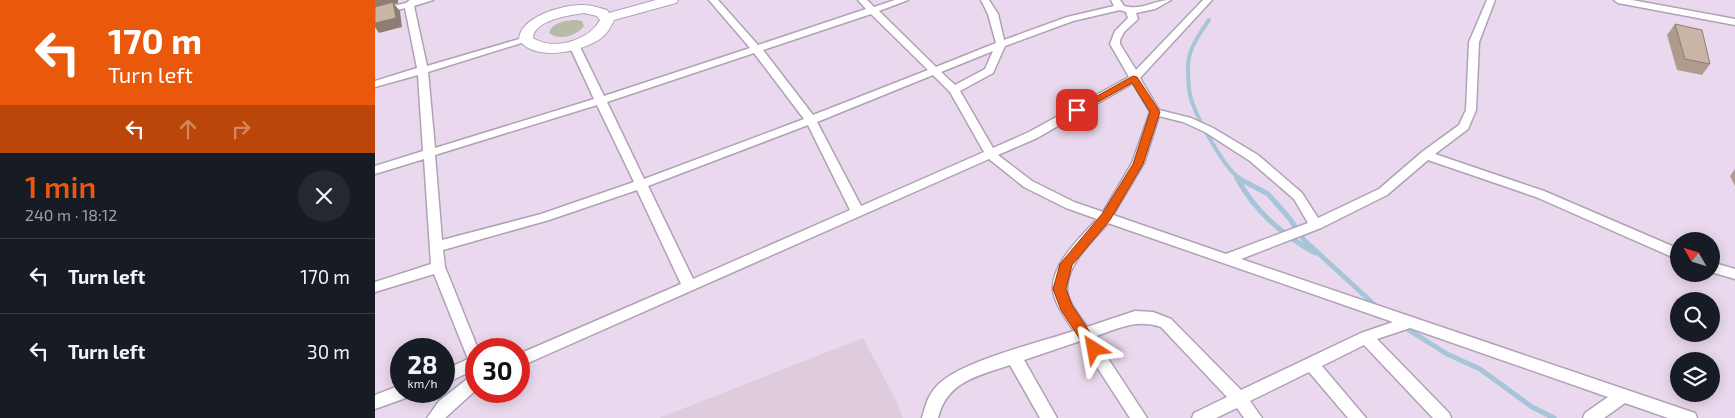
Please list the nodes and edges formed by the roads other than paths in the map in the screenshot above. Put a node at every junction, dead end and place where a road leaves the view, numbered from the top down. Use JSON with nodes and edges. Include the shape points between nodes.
{"nodes":[{"id":1,"x":429,"y":0,"type":"edge"},
{"id":2,"x":671,"y":0,"type":"edge"},
{"id":3,"x":713,"y":0,"type":"edge"},
{"id":4,"x":862,"y":0,"type":"edge"},
{"id":5,"x":904,"y":0,"type":"edge"},
{"id":6,"x":985,"y":0,"type":"edge"},
{"id":7,"x":1167,"y":0,"type":"edge"},
{"id":8,"x":1208,"y":0,"type":"edge"},
{"id":9,"x":1491,"y":0,"type":"edge"},
{"id":10,"x":1618,"y":0,"type":"edge"},
{"id":11,"x":412,"y":2,"type":"edge"},
{"id":12,"x":1645,"y":2,"type":"edge"},
{"id":13,"x":557,"y":6,"type":"edge"},
{"id":14,"x":1122,"y":6,"type":"edge"},
{"id":15,"x":871,"y":9,"type":"junction"},
{"id":16,"x":375,"y":13,"type":"edge"},
{"id":17,"x":605,"y":18,"type":"junction"},
{"id":18,"x":1735,"y":22,"type":"edge"},
{"id":19,"x":526,"y":40,"type":"junction"},
{"id":20,"x":574,"y":45,"type":"junction"},
{"id":21,"x":1001,"y":45,"type":"junction"},
{"id":22,"x":756,"y":48,"type":"junction"},
{"id":23,"x":423,"y":71,"type":"junction"},
{"id":24,"x":937,"y":72,"type":"junction"},
{"id":25,"x":1133,"y":78,"type":"junction"},
{"id":26,"x":375,"y":84,"type":"edge"},
{"id":27,"x":954,"y":90,"type":"junction"},
{"id":28,"x":601,"y":100,"type":"junction"},
{"id":29,"x":1155,"y":112,"type":"junction"},
{"id":30,"x":811,"y":121,"type":"junction"},
{"id":31,"x":428,"y":152,"type":"junction"},
{"id":32,"x":991,"y":155,"type":"junction"},
{"id":33,"x":1426,"y":155,"type":"junction"},
{"id":34,"x":375,"y":170,"type":"edge"},
{"id":35,"x":641,"y":183,"type":"junction"},
{"id":36,"x":858,"y":213,"type":"junction"},
{"id":37,"x":1106,"y":217,"type":"junction"},
{"id":38,"x":1316,"y":225,"type":"junction"},
{"id":39,"x":435,"y":247,"type":"junction"},
{"id":40,"x":1670,"y":251,"type":"edge"},
{"id":41,"x":1226,"y":259,"type":"junction"},
{"id":42,"x":438,"y":267,"type":"junction"},
{"id":43,"x":1720,"y":270,"type":"edge"},
{"id":44,"x":1735,"y":274,"type":"edge"},
{"id":45,"x":375,"y":287,"type":"edge"},
{"id":46,"x":690,"y":287,"type":"junction"},
{"id":47,"x":1409,"y":322,"type":"junction"},
{"id":48,"x":1084,"y":334,"type":"junction"},
{"id":49,"x":467,"y":338,"type":"edge"},
{"id":50,"x":1366,"y":338,"type":"junction"},
{"id":51,"x":530,"y":356,"type":"edge"},
{"id":52,"x":1014,"y":357,"type":"junction"},
{"id":53,"x":1310,"y":363,"type":"junction"},
{"id":54,"x":465,"y":390,"type":"edge"},
{"id":55,"x":390,"y":396,"type":"edge"},
{"id":56,"x":1622,"y":396,"type":"junction"},
{"id":57,"x":1240,"y":400,"type":"junction"},
{"id":58,"x":375,"y":402,"type":"edge"},
{"id":59,"x":435,"y":418,"type":"edge"},
{"id":60,"x":931,"y":418,"type":"edge"},
{"id":61,"x":1049,"y":418,"type":"edge"},
{"id":62,"x":1139,"y":418,"type":"edge"},
{"id":63,"x":1200,"y":418,"type":"edge"},
{"id":64,"x":1254,"y":418,"type":"edge"},
{"id":65,"x":1358,"y":418,"type":"edge"},
{"id":66,"x":1443,"y":418,"type":"edge"},
{"id":67,"x":1591,"y":418,"type":"edge"},
{"id":68,"x":1689,"y":418,"type":"edge"}],
"edges":[{"from":1,"to":11,"type":"street"},
{"from":2,"to":17,"type":"street"},
{"from":3,"to":22,"type":"street"},
{"from":4,"to":15,"type":"street"},
{"from":5,"to":15,"type":"street"},
{"from":6,"to":21,"type":"street","via":[[993,14]]},
{"from":7,"to":14,"type":"street","via":[[1143,10]]},
{"from":8,"to":25,"type":"street"},
{"from":9,"to":33,"type":"street","via":[[1474,42],[1471,110],[1464,127]]},
{"from":10,"to":12,"type":"street"},
{"from":11,"to":16,"type":"street"},
{"from":11,"to":23,"type":"street"},
{"from":12,"to":18,"type":"street"},
{"from":13,"to":17,"type":"street","via":[[594,10]]},
{"from":13,"to":19,"type":"street","via":[[530,28]]},
{"from":14,"to":21,"type":"street","via":[[1070,19]]},
{"from":14,"to":25,"type":"street","via":[[1133,20],[1114,39]]},
{"from":15,"to":22,"type":"street"},
{"from":15,"to":24,"type":"street"},
{"from":17,"to":20,"type":"street","via":[[607,23],[596,35]]},
{"from":19,"to":20,"type":"street","via":[[538,48]]},
{"from":19,"to":23,"type":"street"},
{"from":20,"to":28,"type":"street"},
{"from":21,"to":24,"type":"street"},
{"from":21,"to":27,"type":"street","via":[[989,71]]},
{"from":22,"to":28,"type":"street"},
{"from":22,"to":30,"type":"street"},
{"from":23,"to":26,"type":"street"},
{"from":23,"to":31,"type":"street"},
{"from":24,"to":27,"type":"street"},
{"from":24,"to":30,"type":"street"},
{"from":25,"to":29,"type":"street"},
{"from":25,"to":32,"type":"street"},
{"from":27,"to":32,"type":"street"},
{"from":28,"to":31,"type":"street"},
{"from":28,"to":35,"type":"street"},
{"from":29,"to":37,"type":"street","via":[[1138,164]]},
{"from":29,"to":38,"type":"street","via":[[1187,120],[1209,130],[1254,158],[1298,196]]},
{"from":30,"to":35,"type":"street"},
{"from":30,"to":36,"type":"street"},
{"from":31,"to":34,"type":"street"},
{"from":31,"to":39,"type":"street"},
{"from":32,"to":36,"type":"street"},
{"from":32,"to":37,"type":"street","via":[[1028,184],[1070,205]]},
{"from":33,"to":38,"type":"street","via":[[1383,192]]},
{"from":33,"to":40,"type":"street","via":[[1540,194]]},
{"from":35,"to":39,"type":"street","via":[[544,217]]},
{"from":35,"to":46,"type":"street"},
{"from":36,"to":46,"type":"street"},
{"from":37,"to":41,"type":"street"},
{"from":37,"to":48,"type":"street","via":[[1066,264],[1060,289],[1066,307]]},
{"from":38,"to":41,"type":"street"},
{"from":39,"to":42,"type":"street"},
{"from":41,"to":47,"type":"street"},
{"from":42,"to":45,"type":"street"},
{"from":42,"to":49,"type":"street"},
{"from":43,"to":44,"type":"street"},
{"from":46,"to":51,"type":"street"},
{"from":47,"to":50,"type":"street"},
{"from":47,"to":56,"type":"street"},
{"from":48,"to":52,"type":"street"},
{"from":48,"to":57,"type":"street","via":[[1135,317],[1166,323]]},
{"from":48,"to":62,"type":"street"},
{"from":50,"to":53,"type":"street"},
{"from":50,"to":66,"type":"street"},
{"from":52,"to":60,"type":"street","via":[[946,384],[932,404]]},
{"from":52,"to":61,"type":"street"},
{"from":53,"to":57,"type":"street"},
{"from":53,"to":65,"type":"street"},
{"from":54,"to":59,"type":"street"},
{"from":55,"to":58,"type":"street"},
{"from":56,"to":67,"type":"street"},
{"from":56,"to":68,"type":"street"},
{"from":57,"to":63,"type":"street"},
{"from":57,"to":64,"type":"street"}]}
